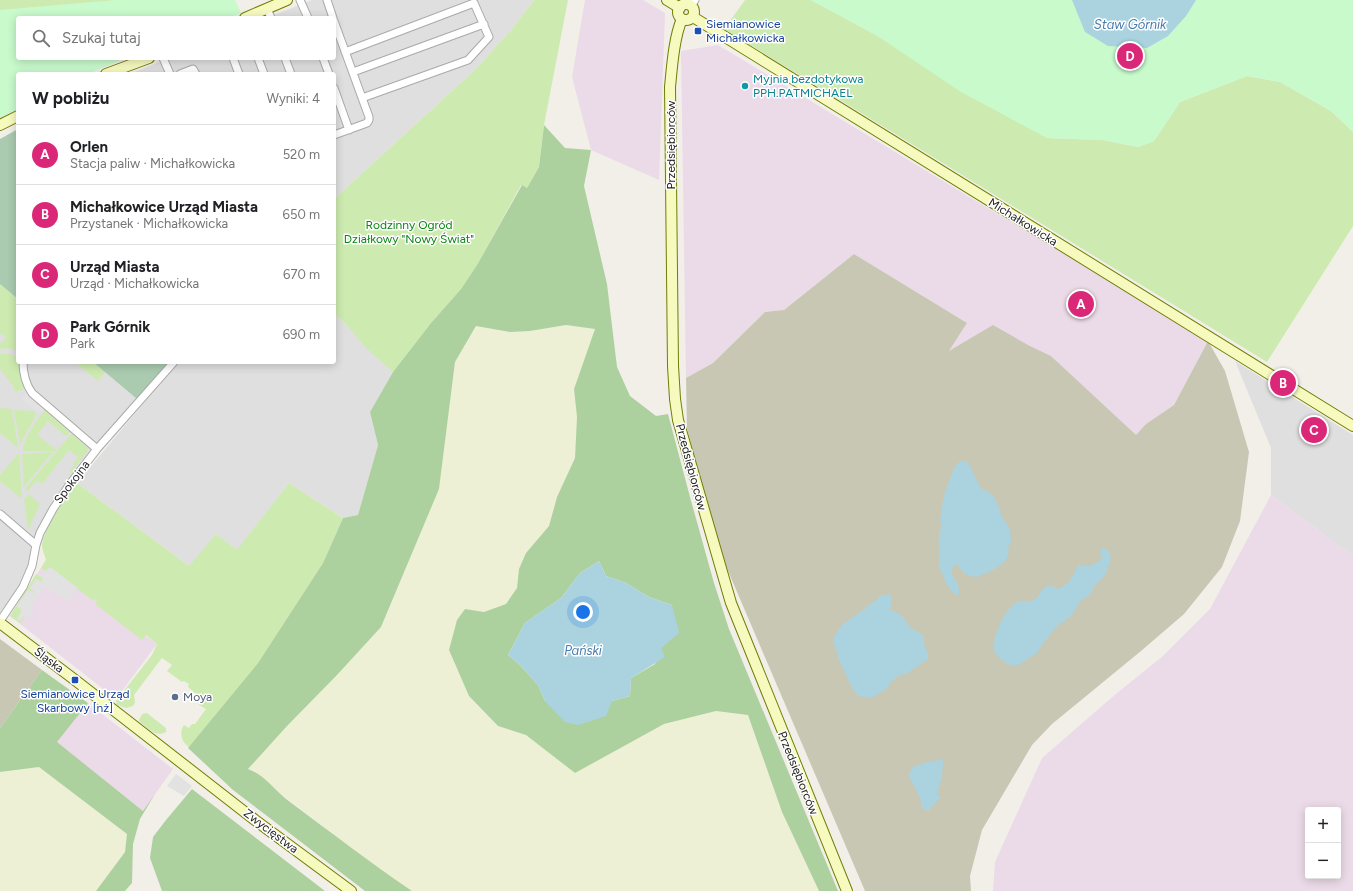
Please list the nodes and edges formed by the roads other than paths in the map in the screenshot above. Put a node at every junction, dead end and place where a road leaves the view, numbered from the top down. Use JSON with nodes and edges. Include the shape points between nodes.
{"nodes":[{"id":1,"x":287,"y":0,"type":"edge"},
{"id":2,"x":300,"y":0,"type":"edge"},
{"id":3,"x":327,"y":0,"type":"edge"},
{"id":4,"x":667,"y":0,"type":"edge"},
{"id":5,"x":693,"y":3,"type":"edge"},
{"id":6,"x":680,"y":8,"type":"junction"},
{"id":7,"x":269,"y":13,"type":"edge"},
{"id":8,"x":255,"y":16,"type":"edge"},
{"id":9,"x":307,"y":16,"type":"edge"},
{"id":10,"x":333,"y":16,"type":"edge"},
{"id":11,"x":693,"y":17,"type":"junction"},
{"id":12,"x":682,"y":19,"type":"junction"},
{"id":13,"x":484,"y":24,"type":"junction"},
{"id":14,"x":336,"y":25,"type":"edge"},
{"id":15,"x":345,"y":52,"type":"junction"},
{"id":16,"x":144,"y":60,"type":"edge"},
{"id":17,"x":164,"y":60,"type":"edge"},
{"id":18,"x":234,"y":60,"type":"edge"},
{"id":19,"x":259,"y":60,"type":"edge"},
{"id":20,"x":286,"y":60,"type":"edge"},
{"id":21,"x":324,"y":60,"type":"edge"},
{"id":22,"x":111,"y":72,"type":"edge"},
{"id":23,"x":169,"y":72,"type":"edge"},
{"id":24,"x":185,"y":72,"type":"edge"},
{"id":25,"x":195,"y":72,"type":"edge"},
{"id":26,"x":238,"y":72,"type":"edge"},
{"id":27,"x":263,"y":72,"type":"edge"},
{"id":28,"x":290,"y":72,"type":"edge"},
{"id":29,"x":328,"y":72,"type":"edge"},
{"id":30,"x":353,"y":72,"type":"junction"},
{"id":31,"x":336,"y":94,"type":"edge"},
{"id":32,"x":362,"y":98,"type":"junction"},
{"id":33,"x":16,"y":117,"type":"edge"},
{"id":34,"x":0,"y":125,"type":"edge"},
{"id":35,"x":349,"y":130,"type":"junction"},
{"id":36,"x":336,"y":134,"type":"edge"},
{"id":37,"x":23,"y":364,"type":"edge"},
{"id":38,"x":172,"y":364,"type":"edge"},
{"id":39,"x":1353,"y":426,"type":"edge"},
{"id":40,"x":97,"y":449,"type":"junction"},
{"id":41,"x":0,"y":514,"type":"edge"},
{"id":42,"x":36,"y":545,"type":"junction"},
{"id":43,"x":0,"y":622,"type":"edge"},
{"id":44,"x":192,"y":771,"type":"joint"},
{"id":45,"x":351,"y":891,"type":"edge"},
{"id":46,"x":847,"y":891,"type":"edge"}],
"edges":[{"from":1,"to":7,"type":"street"},
{"from":2,"to":9,"type":"street"},
{"from":3,"to":10,"type":"street"},
{"from":4,"to":6,"type":"street"},
{"from":5,"to":6,"type":"street"},
{"from":5,"to":11,"type":"street"},
{"from":6,"to":12,"type":"street"},
{"from":7,"to":8,"type":"street"},
{"from":11,"to":12,"type":"street","via":[[690,20]]},
{"from":11,"to":39,"type":"street","name":"Michałkowicka"},
{"from":12,"to":46,"type":"street","name":"Przedsiębiorców","via":[[670,87],[673,366],[678,420],[730,603]]},
{"from":13,"to":15,"type":"street","via":[[474,3]]},
{"from":13,"to":30,"type":"street"},
{"from":13,"to":32,"type":"street","via":[[489,37],[468,60]]},
{"from":14,"to":15,"type":"street"},
{"from":15,"to":30,"type":"street"},
{"from":16,"to":22,"type":"street"},
{"from":17,"to":23,"type":"street"},
{"from":18,"to":26,"type":"street"},
{"from":19,"to":27,"type":"street"},
{"from":20,"to":28,"type":"street"},
{"from":21,"to":29,"type":"street"},
{"from":24,"to":25,"type":"street","via":[[193,69]]},
{"from":30,"to":32,"type":"street"},
{"from":31,"to":35,"type":"street"},
{"from":32,"to":35,"type":"street","via":[[369,120]]},
{"from":33,"to":34,"type":"street"},
{"from":35,"to":36,"type":"street"},
{"from":37,"to":40,"type":"street","via":[[24,378],[32,393]]},
{"from":38,"to":40,"type":"street","name":"Spokojna"},
{"from":40,"to":42,"type":"street","name":"Spokojna","via":[[53,509]]},
{"from":41,"to":42,"type":"street"},
{"from":42,"to":43,"type":"street","name":"Spokojna","via":[[32,566],[23,587]]},
{"from":43,"to":44,"type":"street","name":"Śląska"},
{"from":44,"to":45,"type":"street","name":"Zwycięstwa"}]}
